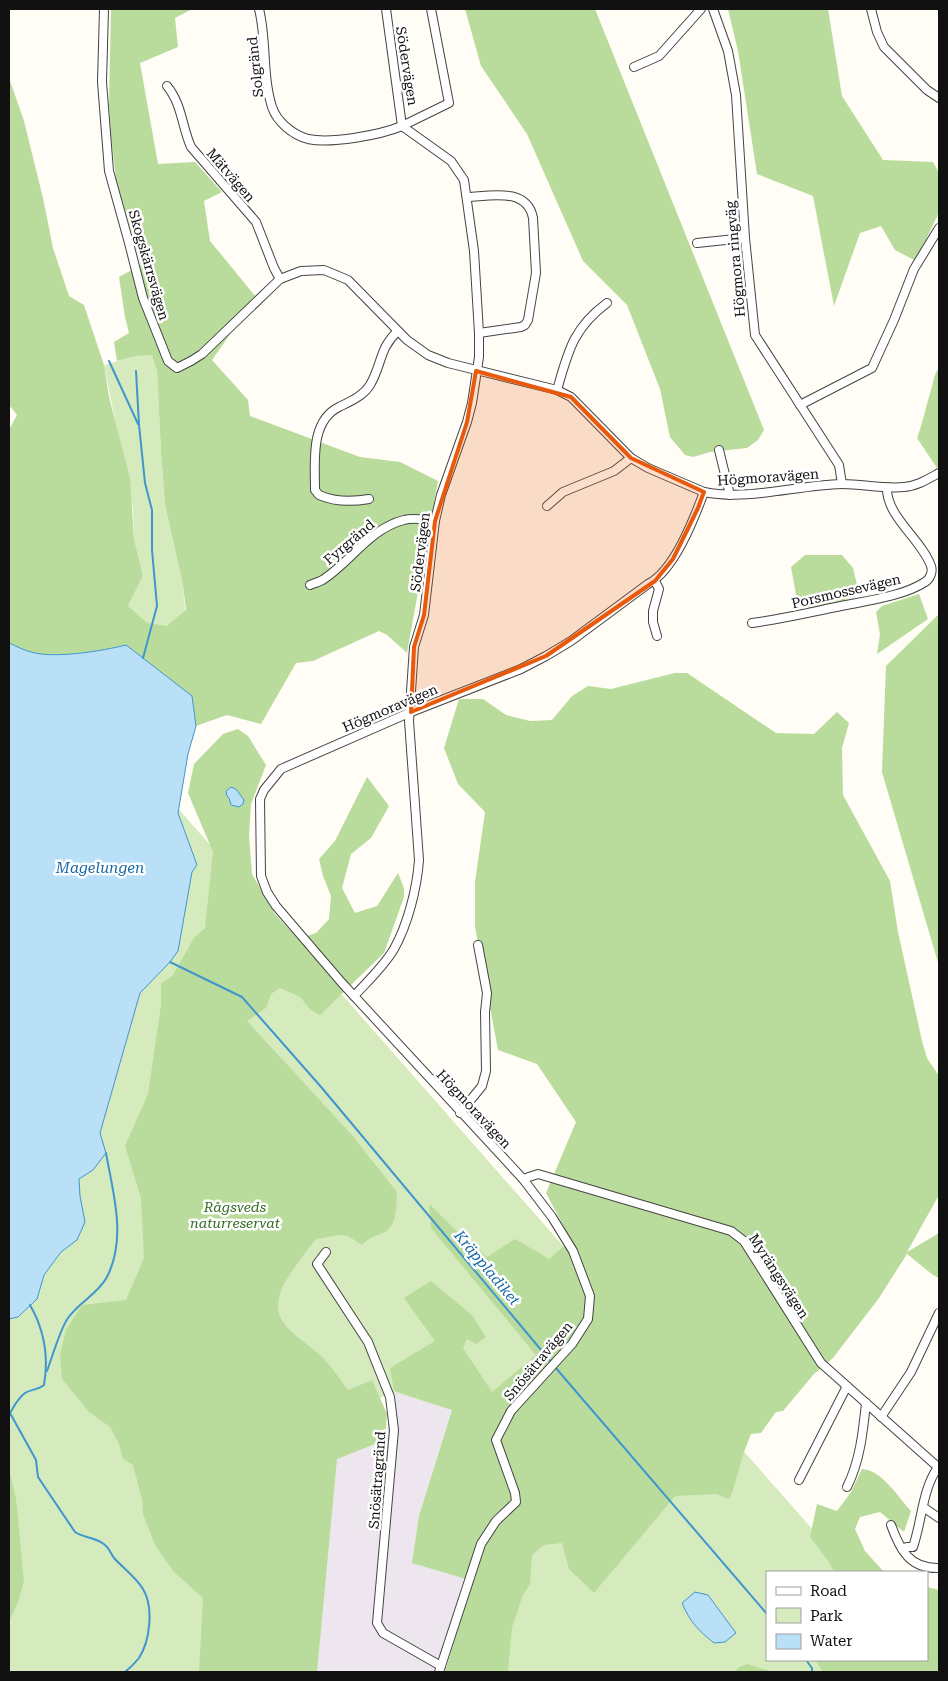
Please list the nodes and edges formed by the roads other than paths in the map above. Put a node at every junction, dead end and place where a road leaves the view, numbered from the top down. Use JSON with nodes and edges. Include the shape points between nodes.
{"nodes":[{"id":1,"x":104,"y":9,"type":"edge"},
{"id":2,"x":260,"y":9,"type":"edge"},
{"id":3,"x":386,"y":9,"type":"edge"},
{"id":4,"x":431,"y":9,"type":"edge"},
{"id":5,"x":701,"y":9,"type":"edge"},
{"id":6,"x":713,"y":9,"type":"edge"},
{"id":7,"x":870,"y":9,"type":"edge"},
{"id":8,"x":634,"y":67,"type":"dead end"},
{"id":9,"x":167,"y":86,"type":"dead end"},
{"id":10,"x":939,"y":98,"type":"edge"},
{"id":11,"x":402,"y":126,"type":"junction"},
{"id":12,"x":392,"y":130,"type":"joint"},
{"id":13,"x":468,"y":197,"type":"junction"},
{"id":14,"x":939,"y":228,"type":"edge"},
{"id":15,"x":745,"y":238,"type":"junction"},
{"id":16,"x":697,"y":243,"type":"dead end"},
{"id":17,"x":280,"y":279,"type":"junction"},
{"id":18,"x":607,"y":303,"type":"dead end"},
{"id":19,"x":398,"y":331,"type":"junction"},
{"id":20,"x":479,"y":332,"type":"junction"},
{"id":21,"x":476,"y":371,"type":"junction"},
{"id":22,"x":558,"y":390,"type":"junction"},
{"id":23,"x":800,"y":405,"type":"junction"},
{"id":24,"x":719,"y":450,"type":"dead end"},
{"id":25,"x":631,"y":458,"type":"junction"},
{"id":26,"x":939,"y":473,"type":"edge"},
{"id":27,"x":842,"y":484,"type":"junction"},
{"id":28,"x":887,"y":488,"type":"junction"},
{"id":29,"x":704,"y":492,"type":"junction"},
{"id":30,"x":730,"y":495,"type":"junction"},
{"id":31,"x":369,"y":500,"type":"dead end"},
{"id":32,"x":547,"y":506,"type":"dead end"},
{"id":33,"x":435,"y":521,"type":"junction"},
{"id":34,"x":655,"y":581,"type":"junction"},
{"id":35,"x":310,"y":585,"type":"dead end"},
{"id":36,"x":752,"y":623,"type":"dead end"},
{"id":37,"x":657,"y":636,"type":"dead end"},
{"id":38,"x":411,"y":712,"type":"junction"},
{"id":39,"x":478,"y":945,"type":"dead end"},
{"id":40,"x":354,"y":996,"type":"junction"},
{"id":41,"x":460,"y":1113,"type":"junction"},
{"id":42,"x":522,"y":1179,"type":"junction"},
{"id":43,"x":326,"y":1252,"type":"dead end"},
{"id":44,"x":939,"y":1313,"type":"edge"},
{"id":45,"x":847,"y":1386,"type":"junction"},
{"id":46,"x":866,"y":1403,"type":"junction"},
{"id":47,"x":881,"y":1417,"type":"junction"},
{"id":48,"x":939,"y":1468,"type":"edge"},
{"id":49,"x":798,"y":1480,"type":"dead end"},
{"id":50,"x":847,"y":1487,"type":"dead end"},
{"id":51,"x":923,"y":1507,"type":"junction"},
{"id":52,"x":939,"y":1518,"type":"edge"},
{"id":53,"x":891,"y":1525,"type":"dead end"},
{"id":54,"x":902,"y":1549,"type":"junction"},
{"id":55,"x":939,"y":1568,"type":"edge"},
{"id":56,"x":440,"y":1669,"type":"edge"}],
"edges":[{"from":1,"to":17,"type":"street","name":"Skogskärrsvägen","via":[[102,82],[109,172],[143,298],[168,361],[176,368],[202,354]]},
{"from":2,"to":12,"type":"street","name":"Solgränd","via":[[272,109],[286,127],[297,135],[319,141]]},
{"from":3,"to":11,"type":"street","name":"Södervägen"},
{"from":4,"to":11,"type":"street","via":[[449,103]]},
{"from":5,"to":8,"type":"street","via":[[660,56]]},
{"from":6,"to":15,"type":"street","name":"Högmora ringväg","via":[[728,52],[736,95]]},
{"from":7,"to":10,"type":"street","via":[[884,47],[926,90]]},
{"from":9,"to":17,"type":"street","name":"Mätvägen","via":[[175,95],[191,147],[256,222]]},
{"from":11,"to":12,"type":"street","name":"Södervägen"},
{"from":11,"to":13,"type":"street","name":"Södervägen","via":[[451,161],[464,180]]},
{"from":13,"to":20,"type":"street","name":"Södervägen"},
{"from":13,"to":20,"type":"street","via":[[514,196],[526,203],[532,218],[536,273],[528,320],[521,327]]},
{"from":14,"to":23,"type":"street","via":[[914,269],[872,368]]},
{"from":15,"to":16,"type":"street"},
{"from":15,"to":23,"type":"street","name":"Högmora ringväg","via":[[754,335]]},
{"from":17,"to":19,"type":"street","name":"Skogskärrsvägen","via":[[312,269],[324,270],[348,280]]},
{"from":18,"to":22,"type":"street","via":[[588,319],[572,344]]},
{"from":19,"to":21,"type":"street","name":"Skogskärrsvägen","via":[[428,354]]},
{"from":19,"to":31,"type":"street","name":"Fyrgränd","via":[[384,347],[369,386],[358,397],[328,415],[316,438],[315,490],[319,495],[343,501]]},
{"from":20,"to":21,"type":"street","name":"Södervägen"},
{"from":21,"to":22,"type":"street","name":"Skogskärrsvägen"},
{"from":21,"to":33,"type":"street","name":"Södervägen","via":[[467,422],[443,487]]},
{"from":22,"to":25,"type":"street","name":"Skogskärrsvägen","via":[[572,396]]},
{"from":23,"to":27,"type":"street","name":"Högmora ringväg","via":[[840,465]]},
{"from":24,"to":30,"type":"street"},
{"from":25,"to":29,"type":"street","name":"Skogskärrsvägen"},
{"from":25,"to":32,"type":"street","via":[[614,472],[563,492]]},
{"from":26,"to":28,"type":"street","name":"Högmoravägen","via":[[917,485]]},
{"from":27,"to":28,"type":"street","name":"Högmoravägen"},
{"from":27,"to":30,"type":"street","name":"Högmoravägen"},
{"from":28,"to":36,"type":"street","name":"Porsmossevägen","via":[[894,510],[931,567],[932,574],[927,582],[881,598],[792,618]]},
{"from":29,"to":30,"type":"street","name":"Högmoravägen"},
{"from":29,"to":34,"type":"street","name":"Högmoravägen","via":[[673,558]]},
{"from":33,"to":35,"type":"street","name":"Fyrgränd","via":[[404,520],[389,526],[323,580]]},
{"from":33,"to":38,"type":"street","name":"Södervägen","via":[[424,615],[414,647]]},
{"from":34,"to":37,"type":"street","via":[[659,589],[653,612]]},
{"from":34,"to":38,"type":"street","name":"Högmoravägen","via":[[546,656]]},
{"from":38,"to":40,"type":"street","name":"Södervägen","via":[[409,722],[419,860],[416,883],[395,947]]},
{"from":38,"to":40,"type":"street","name":"Högmoravägen","via":[[281,769],[260,799],[261,876],[267,892]]},
{"from":39,"to":41,"type":"street","via":[[486,993],[486,1071],[479,1091]]},
{"from":40,"to":41,"type":"street","name":"Högmoravägen"},
{"from":41,"to":42,"type":"street","name":"Högmoravägen"},
{"from":42,"to":45,"type":"street","name":"Myrängsvägen","via":[[538,1174],[731,1231],[744,1241],[820,1362]]},
{"from":42,"to":56,"type":"street","name":"Snösätravägen","via":[[552,1217],[573,1251],[590,1296],[588,1319],[572,1344],[511,1411],[496,1440],[516,1502],[496,1521],[481,1544]]},
{"from":43,"to":56,"type":"street","name":"Snösätragränd","via":[[317,1264],[368,1342],[390,1397],[394,1430],[377,1622],[383,1633]]},
{"from":44,"to":47,"type":"street","via":[[912,1372]]},
{"from":45,"to":46,"type":"street","name":"Myrängsvägen"},
{"from":45,"to":49,"type":"street"},
{"from":46,"to":47,"type":"street","name":"Myrängsvägen"},
{"from":46,"to":50,"type":"street","via":[[862,1441]]},
{"from":47,"to":48,"type":"street","name":"Myrängsvägen"},
{"from":48,"to":51,"type":"street","name":"Myrängsvägen","via":[[934,1473]]},
{"from":51,"to":52,"type":"street"},
{"from":51,"to":54,"type":"street","name":"Myrängsvägen","via":[[914,1547]]},
{"from":53,"to":54,"type":"street"},
{"from":54,"to":55,"type":"street","via":[[916,1564]]}]}
